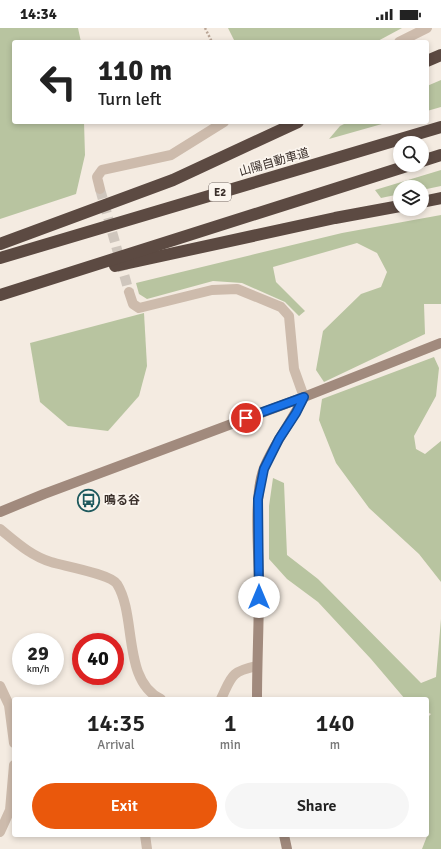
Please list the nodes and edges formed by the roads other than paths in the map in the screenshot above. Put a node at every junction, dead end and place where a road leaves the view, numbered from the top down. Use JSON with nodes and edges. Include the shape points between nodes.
{"nodes":[{"id":1,"x":427,"y":28,"type":"edge"},
{"id":2,"x":403,"y":40,"type":"edge"},
{"id":3,"x":441,"y":55,"type":"edge"},
{"id":4,"x":429,"y":60,"type":"edge"},
{"id":5,"x":221,"y":124,"type":"edge"},
{"id":6,"x":294,"y":124,"type":"edge"},
{"id":7,"x":441,"y":127,"type":"edge"},
{"id":8,"x":441,"y":155,"type":"edge"},
{"id":9,"x":429,"y":159,"type":"edge"},
{"id":10,"x":393,"y":170,"type":"edge"},
{"id":11,"x":100,"y":189,"type":"tunnel mouth"},
{"id":12,"x":441,"y":198,"type":"edge"},
{"id":13,"x":429,"y":201,"type":"edge"},
{"id":14,"x":393,"y":207,"type":"edge"},
{"id":15,"x":0,"y":244,"type":"edge"},
{"id":16,"x":0,"y":258,"type":"edge"},
{"id":17,"x":40,"y":282,"type":"junction"},
{"id":18,"x":129,"y":292,"type":"tunnel mouth"},
{"id":19,"x":0,"y":295,"type":"edge"},
{"id":20,"x":441,"y":343,"type":"edge"},
{"id":21,"x":304,"y":397,"type":"junction"},
{"id":22,"x":0,"y":512,"type":"edge"},
{"id":23,"x":0,"y":529,"type":"edge"},
{"id":24,"x":257,"y":666,"type":"junction"},
{"id":25,"x":0,"y":686,"type":"edge"},
{"id":26,"x":159,"y":697,"type":"edge"},
{"id":27,"x":222,"y":697,"type":"edge"},
{"id":28,"x":257,"y":697,"type":"edge"},
{"id":29,"x":12,"y":728,"type":"edge"},
{"id":30,"x":12,"y":788,"type":"edge"},
{"id":31,"x":0,"y":832,"type":"edge"},
{"id":32,"x":145,"y":837,"type":"edge"},
{"id":33,"x":284,"y":837,"type":"edge"},
{"id":34,"x":147,"y":849,"type":"edge"},
{"id":35,"x":287,"y":849,"type":"edge"}],
"edges":[{"from":1,"to":2,"type":"street"},
{"from":3,"to":4,"type":"highway"},
{"from":5,"to":11,"type":"street","via":[[171,155],[102,170],[97,177]]},
{"from":6,"to":15,"type":"highway","via":[[173,180]]},
{"from":7,"to":16,"type":"highway","name":"山陽自動車道","number":"E2"},
{"from":8,"to":9,"type":"highway"},
{"from":10,"to":17,"type":"highway"},
{"from":12,"to":13,"type":"highway"},
{"from":14,"to":17,"type":"highway"},
{"from":17,"to":19,"type":"highway"},
{"from":18,"to":21,"type":"street","via":[[133,304],[139,308],[212,290],[237,289],[281,307],[289,316],[294,369]]},
{"from":20,"to":21,"type":"street"},
{"from":21,"to":22,"type":"street"},
{"from":21,"to":24,"type":"street","via":[[264,469],[258,499]]},
{"from":23,"to":26,"type":"street","via":[[36,556],[116,582],[122,596],[139,677],[148,690]]},
{"from":24,"to":27,"type":"street","via":[[241,669],[233,675]]},
{"from":24,"to":28,"type":"street"},
{"from":25,"to":29,"type":"street","via":[[9,705]]},
{"from":30,"to":31,"type":"street","via":[[10,810]]},
{"from":32,"to":34,"type":"street"},
{"from":33,"to":35,"type":"street"}]}
